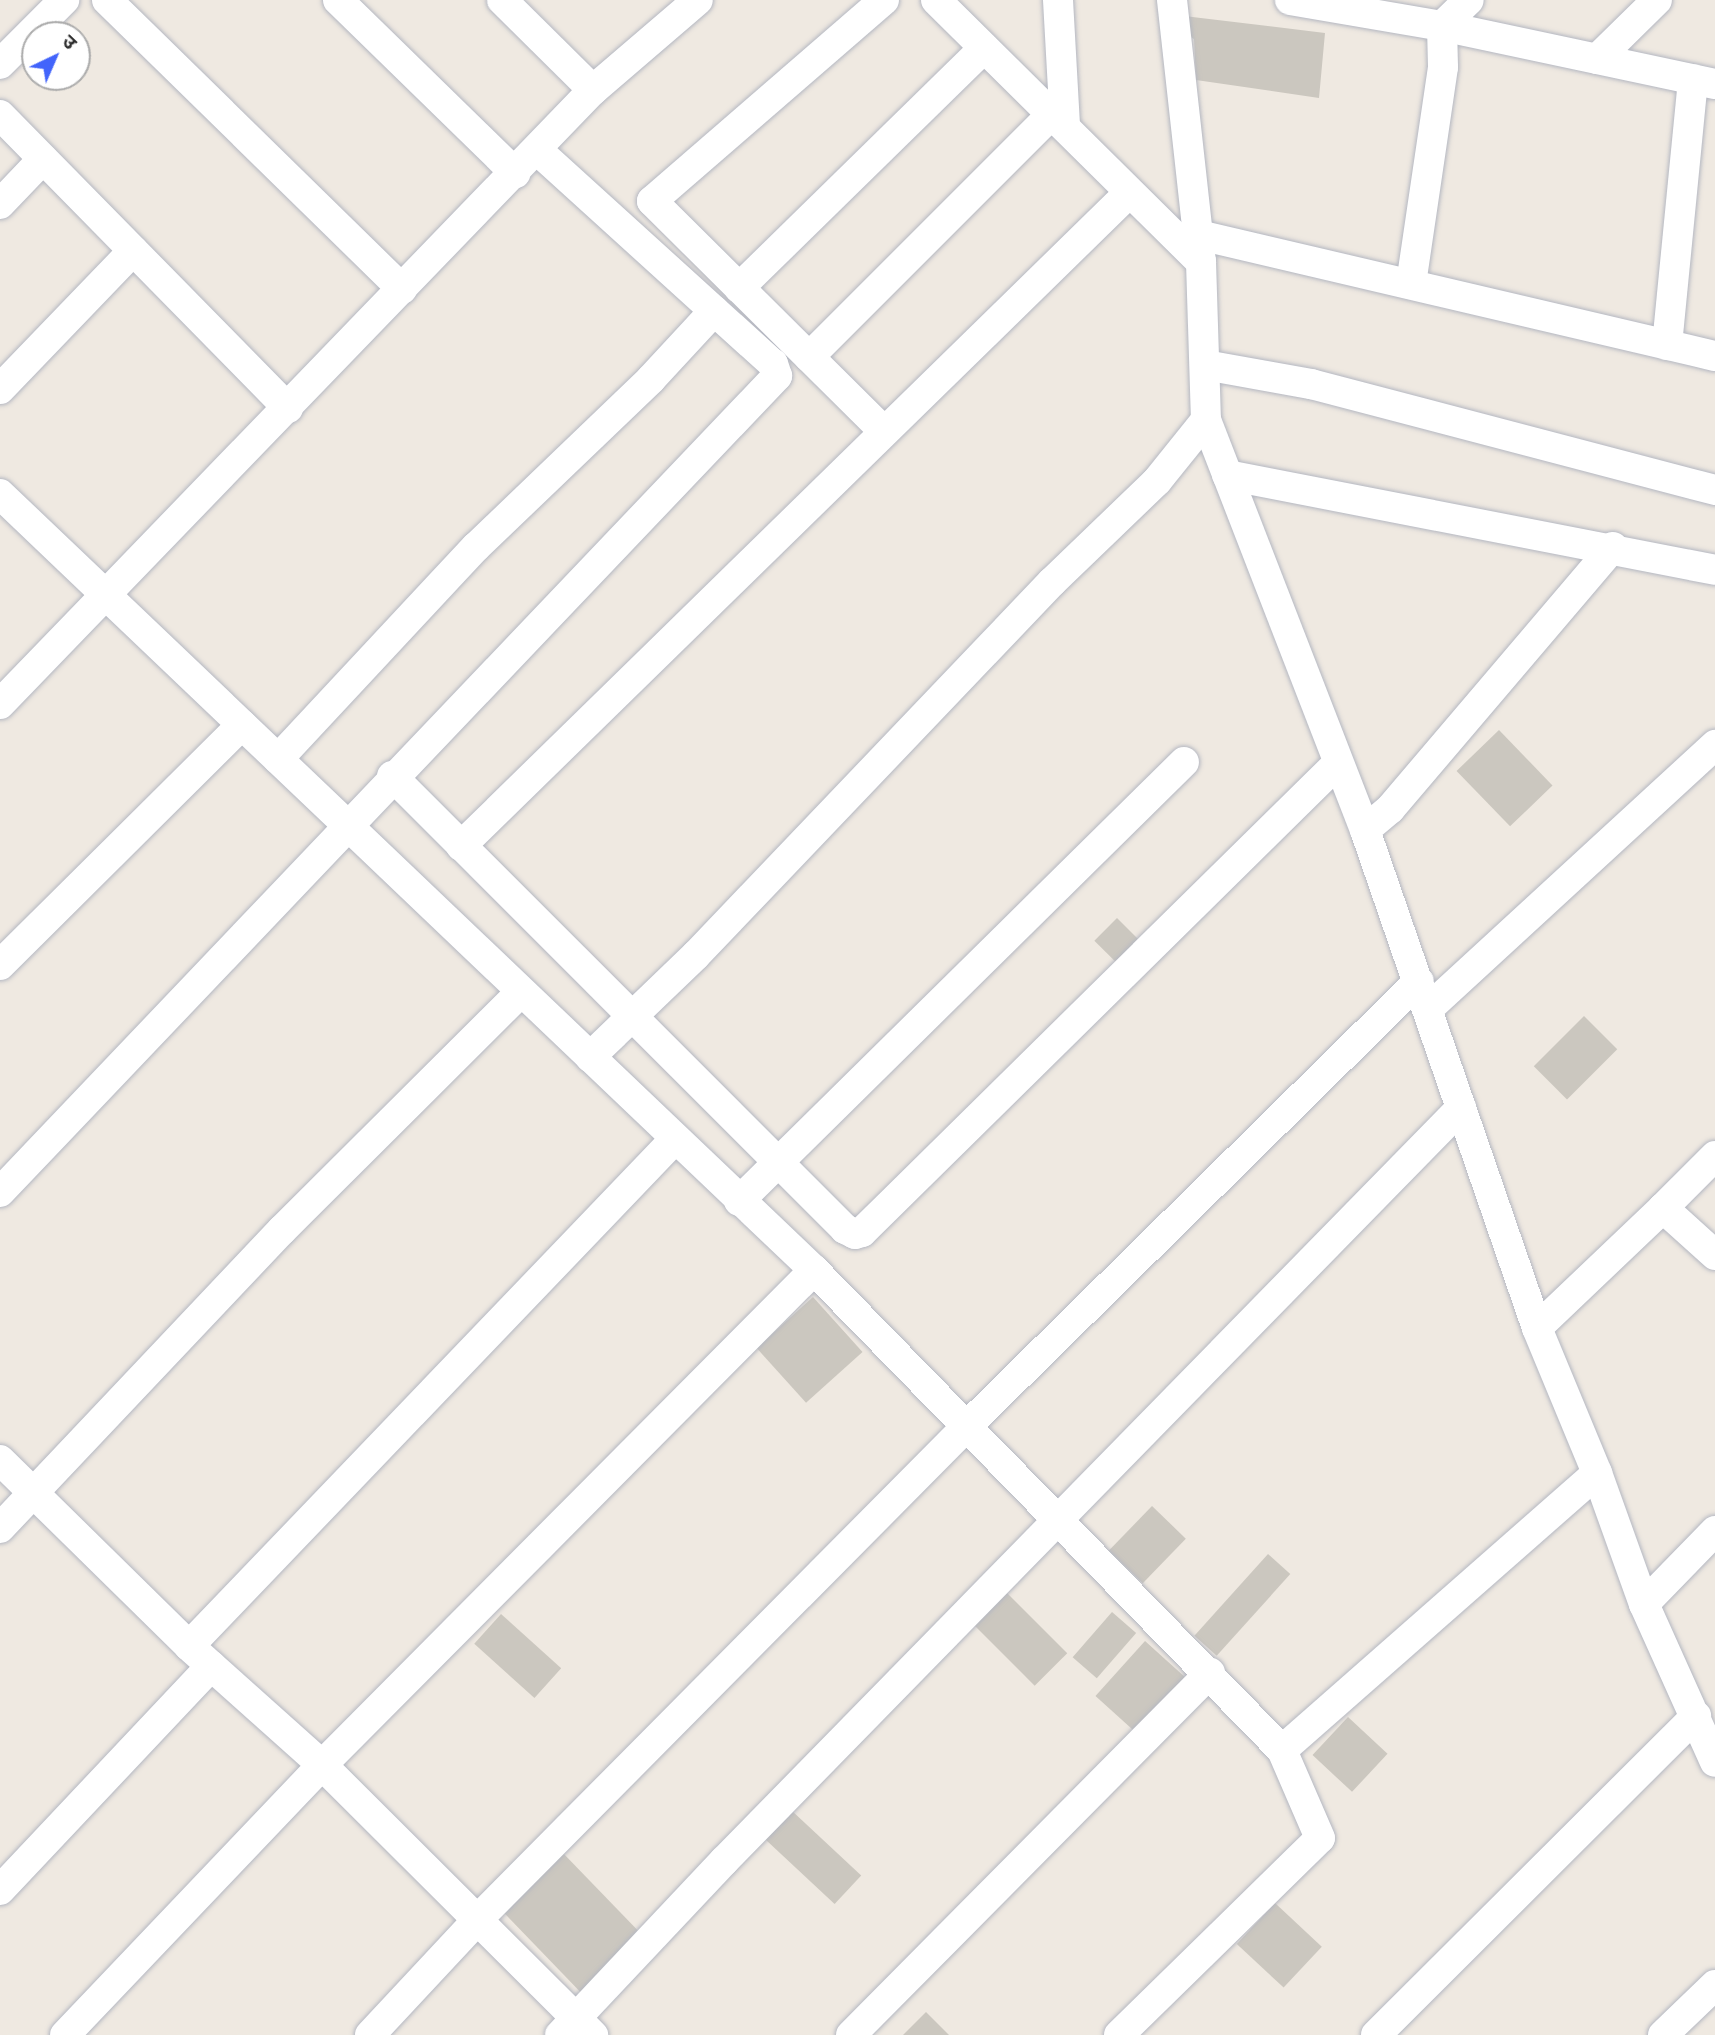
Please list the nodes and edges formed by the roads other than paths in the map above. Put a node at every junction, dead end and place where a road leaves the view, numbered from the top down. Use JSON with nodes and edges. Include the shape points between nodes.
{"nodes":[{"id":1,"x":107,"y":0,"type":"edge"},
{"id":2,"x":338,"y":0,"type":"edge"},
{"id":3,"x":502,"y":0,"type":"edge"},
{"id":4,"x":698,"y":0,"type":"edge"},
{"id":5,"x":884,"y":0,"type":"edge"},
{"id":6,"x":936,"y":0,"type":"edge"},
{"id":7,"x":1058,"y":0,"type":"edge"},
{"id":8,"x":1171,"y":0,"type":"edge"},
{"id":9,"x":1469,"y":0,"type":"edge"},
{"id":10,"x":1657,"y":0,"type":"edge"},
{"id":11,"x":1301,"y":1,"type":"edge"},
{"id":12,"x":51,"y":4,"type":"edge"},
{"id":13,"x":1442,"y":26,"type":"junction"},
{"id":14,"x":984,"y":48,"type":"junction"},
{"id":15,"x":1597,"y":59,"type":"junction"},
{"id":16,"x":0,"y":65,"type":"edge"},
{"id":17,"x":1704,"y":81,"type":"edge"},
{"id":18,"x":593,"y":90,"type":"junction"},
{"id":19,"x":0,"y":115,"type":"edge"},
{"id":20,"x":1058,"y":121,"type":"junction"},
{"id":21,"x":537,"y":150,"type":"junction"},
{"id":22,"x":43,"y":159,"type":"junction"},
{"id":23,"x":515,"y":173,"type":"junction"},
{"id":24,"x":1129,"y":193,"type":"junction"},
{"id":25,"x":0,"y":204,"type":"edge"},
{"id":26,"x":1200,"y":248,"type":"junction"},
{"id":27,"x":133,"y":251,"type":"junction"},
{"id":28,"x":1411,"y":284,"type":"junction"},
{"id":29,"x":739,"y":288,"type":"junction"},
{"id":30,"x":402,"y":289,"type":"junction"},
{"id":31,"x":715,"y":311,"type":"junction"},
{"id":32,"x":1667,"y":345,"type":"junction"},
{"id":33,"x":1715,"y":356,"type":"edge"},
{"id":34,"x":809,"y":357,"type":"junction"},
{"id":35,"x":1205,"y":365,"type":"junction"},
{"id":36,"x":0,"y":389,"type":"edge"},
{"id":37,"x":288,"y":408,"type":"junction"},
{"id":38,"x":1206,"y":420,"type":"junction"},
{"id":39,"x":884,"y":430,"type":"junction"},
{"id":40,"x":1227,"y":475,"type":"junction"},
{"id":41,"x":1715,"y":490,"type":"edge"},
{"id":42,"x":0,"y":494,"type":"edge"},
{"id":43,"x":1613,"y":547,"type":"junction"},
{"id":44,"x":1715,"y":570,"type":"edge"},
{"id":45,"x":106,"y":596,"type":"junction"},
{"id":46,"x":0,"y":704,"type":"edge"},
{"id":47,"x":242,"y":725,"type":"junction"},
{"id":48,"x":1715,"y":745,"type":"edge"},
{"id":49,"x":278,"y":760,"type":"junction"},
{"id":50,"x":1184,"y":762,"type":"dead end"},
{"id":51,"x":1338,"y":763,"type":"junction"},
{"id":52,"x":392,"y":776,"type":"junction"},
{"id":53,"x":346,"y":824,"type":"junction"},
{"id":54,"x":1365,"y":830,"type":"junction"},
{"id":55,"x":461,"y":846,"type":"junction"},
{"id":56,"x":0,"y":965,"type":"edge"},
{"id":57,"x":522,"y":992,"type":"junction"},
{"id":58,"x":1424,"y":994,"type":"junction"},
{"id":59,"x":631,"y":1017,"type":"junction"},
{"id":60,"x":590,"y":1057,"type":"junction"},
{"id":61,"x":1461,"y":1108,"type":"junction"},
{"id":62,"x":674,"y":1140,"type":"junction"},
{"id":63,"x":1715,"y":1156,"type":"edge"},
{"id":64,"x":778,"y":1163,"type":"junction"},
{"id":65,"x":0,"y":1192,"type":"edge"},
{"id":66,"x":739,"y":1201,"type":"junction"},
{"id":67,"x":1662,"y":1208,"type":"junction"},
{"id":68,"x":1715,"y":1255,"type":"edge"},
{"id":69,"x":814,"y":1270,"type":"junction"},
{"id":70,"x":1537,"y":1328,"type":"junction"},
{"id":71,"x":967,"y":1426,"type":"junction"},
{"id":72,"x":0,"y":1460,"type":"edge"},
{"id":73,"x":1597,"y":1473,"type":"junction"},
{"id":74,"x":32,"y":1493,"type":"junction"},
{"id":75,"x":1057,"y":1520,"type":"junction"},
{"id":76,"x":0,"y":1528,"type":"edge"},
{"id":77,"x":1715,"y":1531,"type":"edge"},
{"id":78,"x":1644,"y":1604,"type":"junction"},
{"id":79,"x":188,"y":1646,"type":"junction"},
{"id":80,"x":211,"y":1666,"type":"junction"},
{"id":81,"x":1210,"y":1673,"type":"junction"},
{"id":82,"x":1696,"y":1716,"type":"junction"},
{"id":83,"x":1282,"y":1750,"type":"junction"},
{"id":84,"x":1715,"y":1762,"type":"edge"},
{"id":85,"x":322,"y":1765,"type":"junction"},
{"id":86,"x":0,"y":1890,"type":"edge"},
{"id":87,"x":478,"y":1919,"type":"junction"},
{"id":88,"x":1715,"y":1985,"type":"edge"},
{"id":89,"x":576,"y":2029,"type":"edge"},
{"id":90,"x":65,"y":2035,"type":"edge"},
{"id":91,"x":370,"y":2035,"type":"edge"},
{"id":92,"x":851,"y":2035,"type":"edge"},
{"id":93,"x":1119,"y":2035,"type":"edge"},
{"id":94,"x":1376,"y":2035,"type":"edge"},
{"id":95,"x":1663,"y":2035,"type":"edge"}],
"edges":[{"from":1,"to":30,"type":"street"},
{"from":2,"to":23,"type":"street"},
{"from":3,"to":18,"type":"street"},
{"from":4,"to":18,"type":"street"},
{"from":5,"to":29,"type":"street","via":[[652,201]]},
{"from":6,"to":14,"type":"street"},
{"from":7,"to":20,"type":"street"},
{"from":8,"to":26,"type":"street"},
{"from":9,"to":13,"type":"street"},
{"from":10,"to":15,"type":"street"},
{"from":11,"to":13,"type":"street"},
{"from":12,"to":16,"type":"street"},
{"from":13,"to":15,"type":"street"},
{"from":13,"to":28,"type":"street","via":[[1443,67]]},
{"from":14,"to":20,"type":"street"},
{"from":14,"to":29,"type":"street"},
{"from":15,"to":17,"type":"street"},
{"from":17,"to":32,"type":"street"},
{"from":18,"to":21,"type":"street"},
{"from":19,"to":22,"type":"street"},
{"from":20,"to":24,"type":"street"},
{"from":20,"to":34,"type":"street"},
{"from":21,"to":23,"type":"street"},
{"from":21,"to":31,"type":"street"},
{"from":22,"to":25,"type":"street"},
{"from":22,"to":27,"type":"street"},
{"from":23,"to":30,"type":"street"},
{"from":24,"to":26,"type":"street"},
{"from":24,"to":39,"type":"street"},
{"from":26,"to":28,"type":"street"},
{"from":26,"to":35,"type":"street"},
{"from":27,"to":36,"type":"street"},
{"from":27,"to":37,"type":"street"},
{"from":28,"to":32,"type":"street"},
{"from":29,"to":34,"type":"street"},
{"from":30,"to":37,"type":"street"},
{"from":31,"to":49,"type":"street","via":[[476,547]]},
{"from":31,"to":52,"type":"street","via":[[773,364],[778,371],[773,382]]},
{"from":32,"to":33,"type":"street"},
{"from":34,"to":39,"type":"street"},
{"from":35,"to":38,"type":"street"},
{"from":35,"to":41,"type":"street","via":[[1311,384]]},
{"from":37,"to":45,"type":"street"},
{"from":38,"to":40,"type":"street"},
{"from":38,"to":59,"type":"street","via":[[1157,481],[1052,582],[696,956]]},
{"from":39,"to":55,"type":"street"},
{"from":40,"to":43,"type":"street"},
{"from":40,"to":51,"type":"street"},
{"from":42,"to":45,"type":"street"},
{"from":43,"to":44,"type":"street"},
{"from":43,"to":54,"type":"street","via":[[1390,809]]},
{"from":45,"to":46,"type":"street"},
{"from":45,"to":47,"type":"street"},
{"from":47,"to":49,"type":"street"},
{"from":47,"to":56,"type":"street"},
{"from":48,"to":58,"type":"street"},
{"from":49,"to":53,"type":"street"},
{"from":50,"to":64,"type":"street"},
{"from":51,"to":54,"type":"street"},
{"from":51,"to":64,"type":"street","via":[[862,1231],[845,1229]]},
{"from":52,"to":53,"type":"street"},
{"from":52,"to":55,"type":"street"},
{"from":53,"to":57,"type":"street"},
{"from":53,"to":65,"type":"street"},
{"from":54,"to":58,"type":"street"},
{"from":55,"to":59,"type":"street"},
{"from":57,"to":60,"type":"street"},
{"from":57,"to":74,"type":"street","via":[[282,1230]]},
{"from":58,"to":61,"type":"street"},
{"from":58,"to":71,"type":"street"},
{"from":59,"to":60,"type":"street"},
{"from":59,"to":64,"type":"street"},
{"from":60,"to":62,"type":"street"},
{"from":61,"to":70,"type":"street"},
{"from":61,"to":75,"type":"street"},
{"from":62,"to":66,"type":"street"},
{"from":62,"to":79,"type":"street"},
{"from":63,"to":67,"type":"street"},
{"from":64,"to":66,"type":"street"},
{"from":66,"to":69,"type":"street"},
{"from":67,"to":68,"type":"street"},
{"from":67,"to":70,"type":"street"},
{"from":69,"to":71,"type":"street"},
{"from":69,"to":85,"type":"street"},
{"from":70,"to":73,"type":"street"},
{"from":71,"to":75,"type":"street"},
{"from":71,"to":87,"type":"street"},
{"from":72,"to":74,"type":"street"},
{"from":73,"to":78,"type":"street"},
{"from":73,"to":83,"type":"street"},
{"from":74,"to":76,"type":"street"},
{"from":74,"to":79,"type":"street"},
{"from":75,"to":81,"type":"street"},
{"from":75,"to":89,"type":"street"},
{"from":77,"to":78,"type":"street"},
{"from":78,"to":82,"type":"street"},
{"from":79,"to":80,"type":"street"},
{"from":80,"to":85,"type":"street"},
{"from":80,"to":86,"type":"street"},
{"from":81,"to":83,"type":"street"},
{"from":81,"to":92,"type":"street"},
{"from":82,"to":84,"type":"street"},
{"from":82,"to":94,"type":"street"},
{"from":83,"to":93,"type":"street","via":[[1320,1838]]},
{"from":85,"to":87,"type":"street"},
{"from":85,"to":90,"type":"street"},
{"from":87,"to":89,"type":"street"},
{"from":87,"to":91,"type":"street"},
{"from":88,"to":95,"type":"street"}]}
